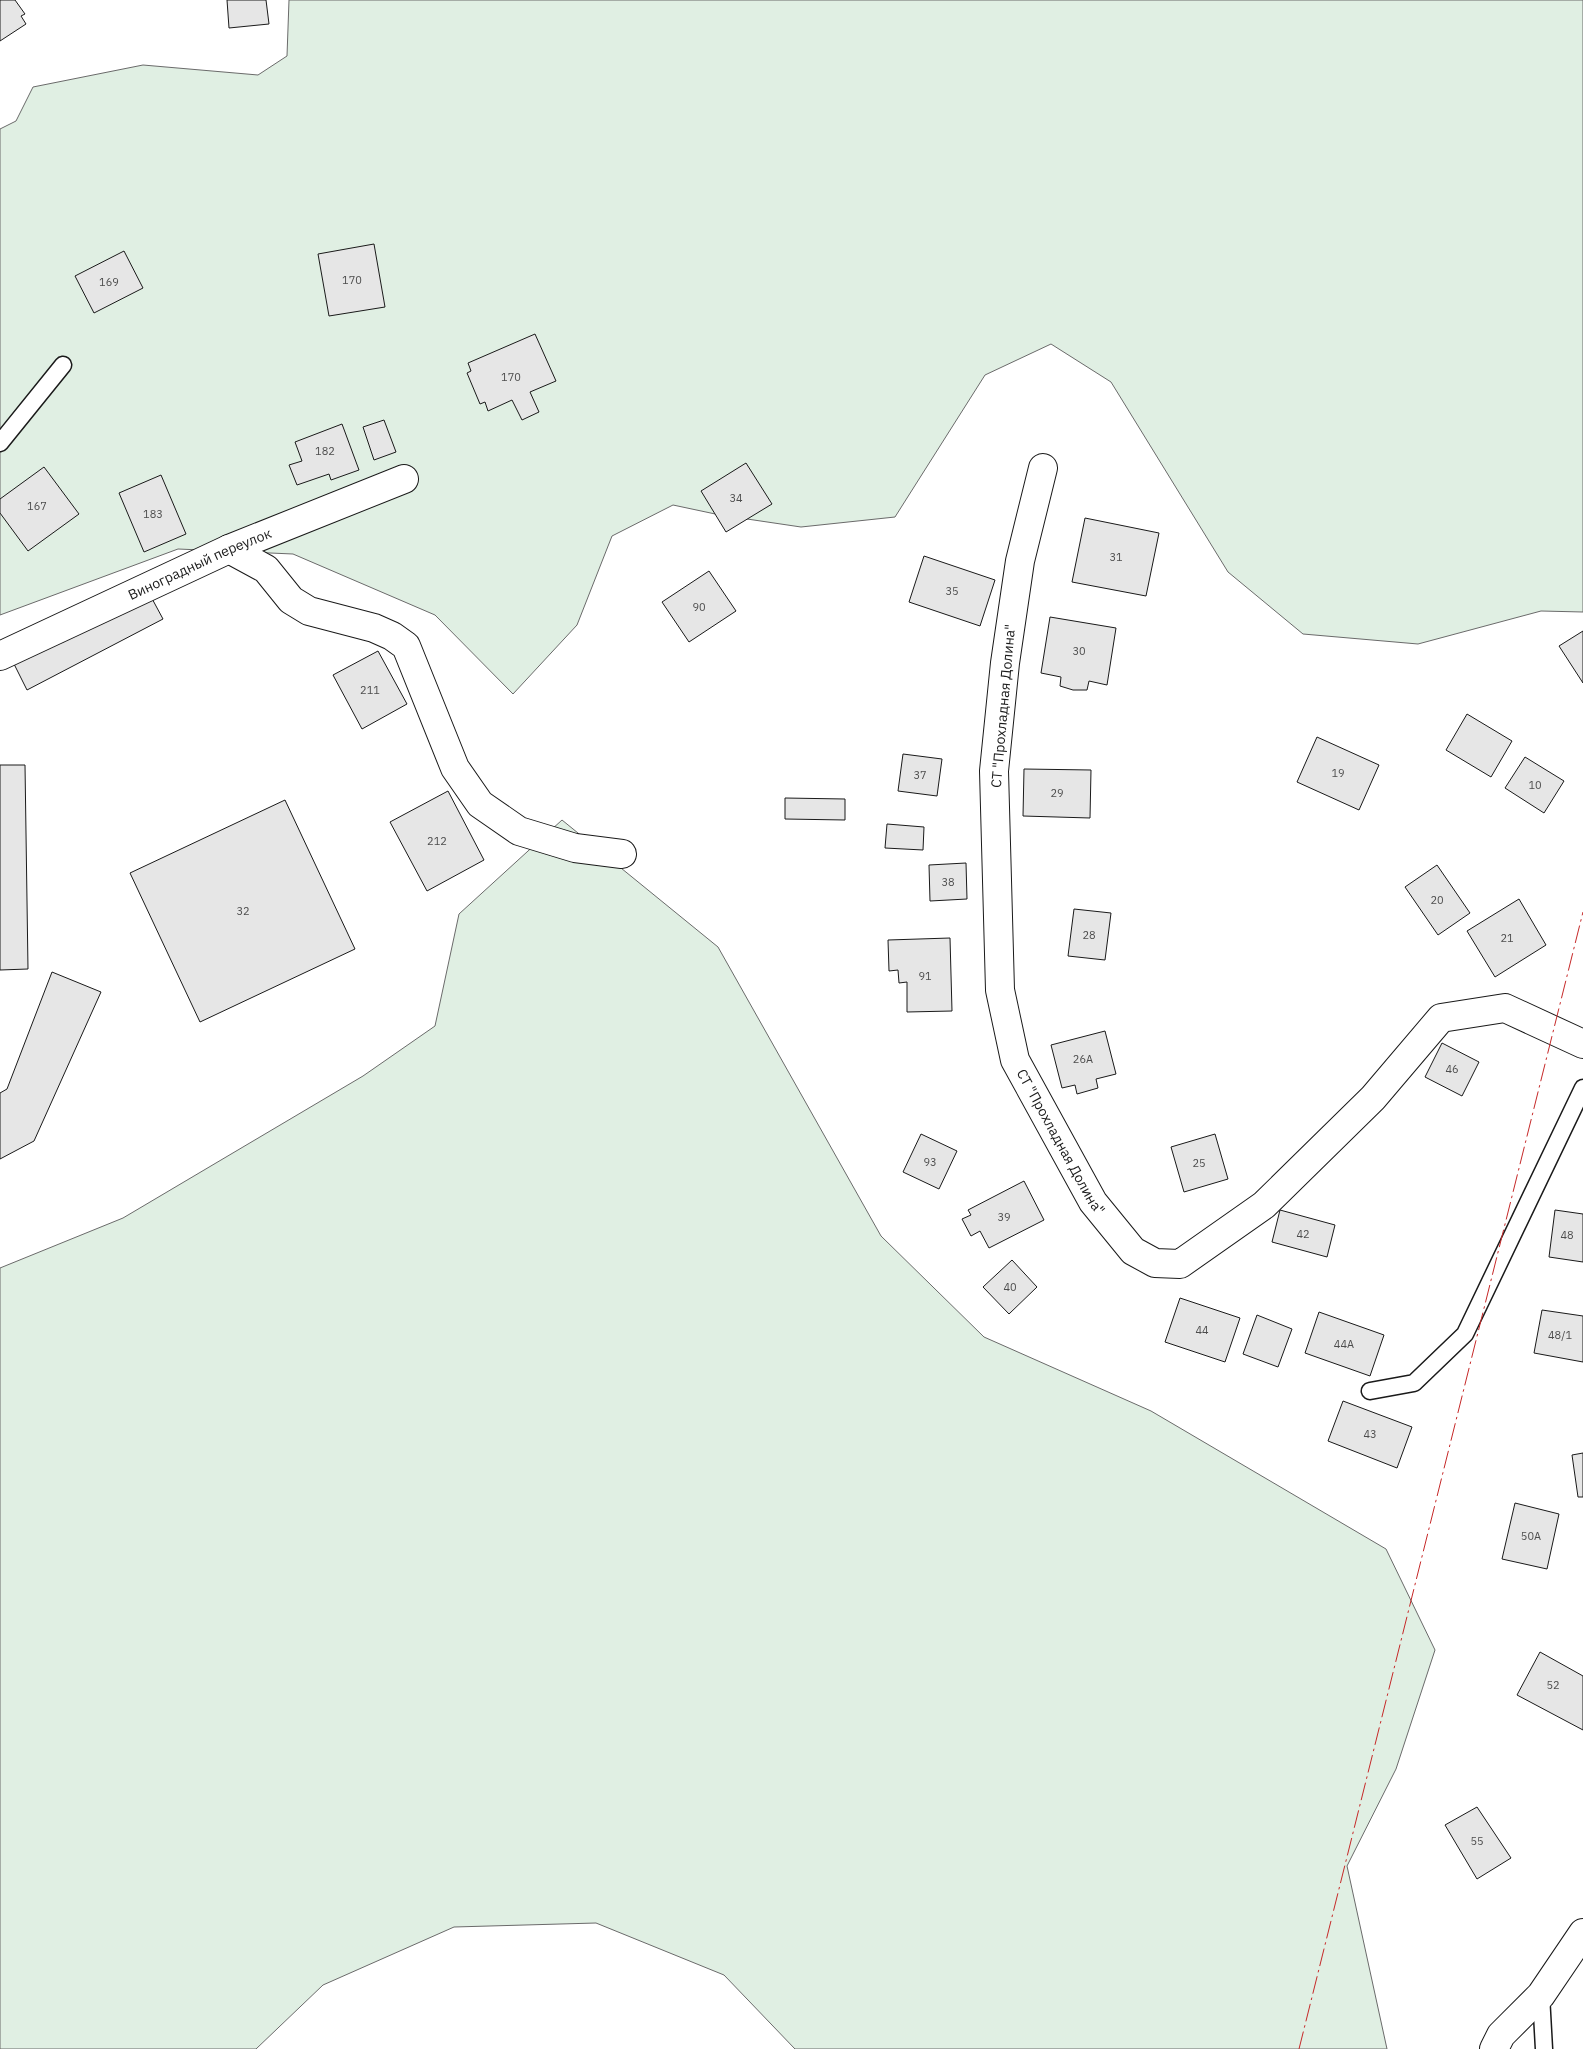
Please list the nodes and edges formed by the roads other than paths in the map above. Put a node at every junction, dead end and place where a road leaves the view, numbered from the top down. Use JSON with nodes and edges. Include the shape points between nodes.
{"nodes":[{"id":1,"x":63,"y":365,"type":"dead end"},
{"id":2,"x":0,"y":444,"type":"edge"},
{"id":3,"x":1043,"y":468,"type":"dead end"},
{"id":4,"x":404,"y":479,"type":"dead end"},
{"id":5,"x":229,"y":550,"type":"junction"},
{"id":6,"x":0,"y":656,"type":"edge"},
{"id":7,"x":622,"y":854,"type":"dead end"},
{"id":8,"x":1583,"y":1044,"type":"edge"},
{"id":9,"x":1583,"y":1088,"type":"edge"},
{"id":10,"x":1370,"y":1391,"type":"dead end"},
{"id":11,"x":1583,"y":1933,"type":"edge"},
{"id":12,"x":1542,"y":1995,"type":"junction"},
{"id":13,"x":1494,"y":2049,"type":"edge"},
{"id":14,"x":1544,"y":2049,"type":"edge"}],
"edges":[{"from":1,"to":2,"type":"lane"},
{"from":3,"to":8,"type":"street","name":"СТ \"Прохладная Долина\"","via":[[1020,561],[994,770],[1000,990],[1015,1060],[1093,1202],[1133,1251],[1154,1263],[1180,1264],[1264,1205],[1373,1098],[1441,1018],[1505,1008]]},
{"from":4,"to":5,"type":"street","name":"Виноградный переулок"},
{"from":5,"to":6,"type":"street","name":"Виноградный переулок"},
{"from":5,"to":7,"type":"street","via":[[266,569],[290,600],[309,611],[374,628],[406,646],[455,768],[480,804],[519,831],[575,848]]},
{"from":9,"to":10,"type":"lane","via":[[1465,1334],[1414,1383]]},
{"from":11,"to":12,"type":"street"},
{"from":12,"to":13,"type":"street","via":[[1501,2035]]},
{"from":12,"to":14,"type":"lane"}]}
